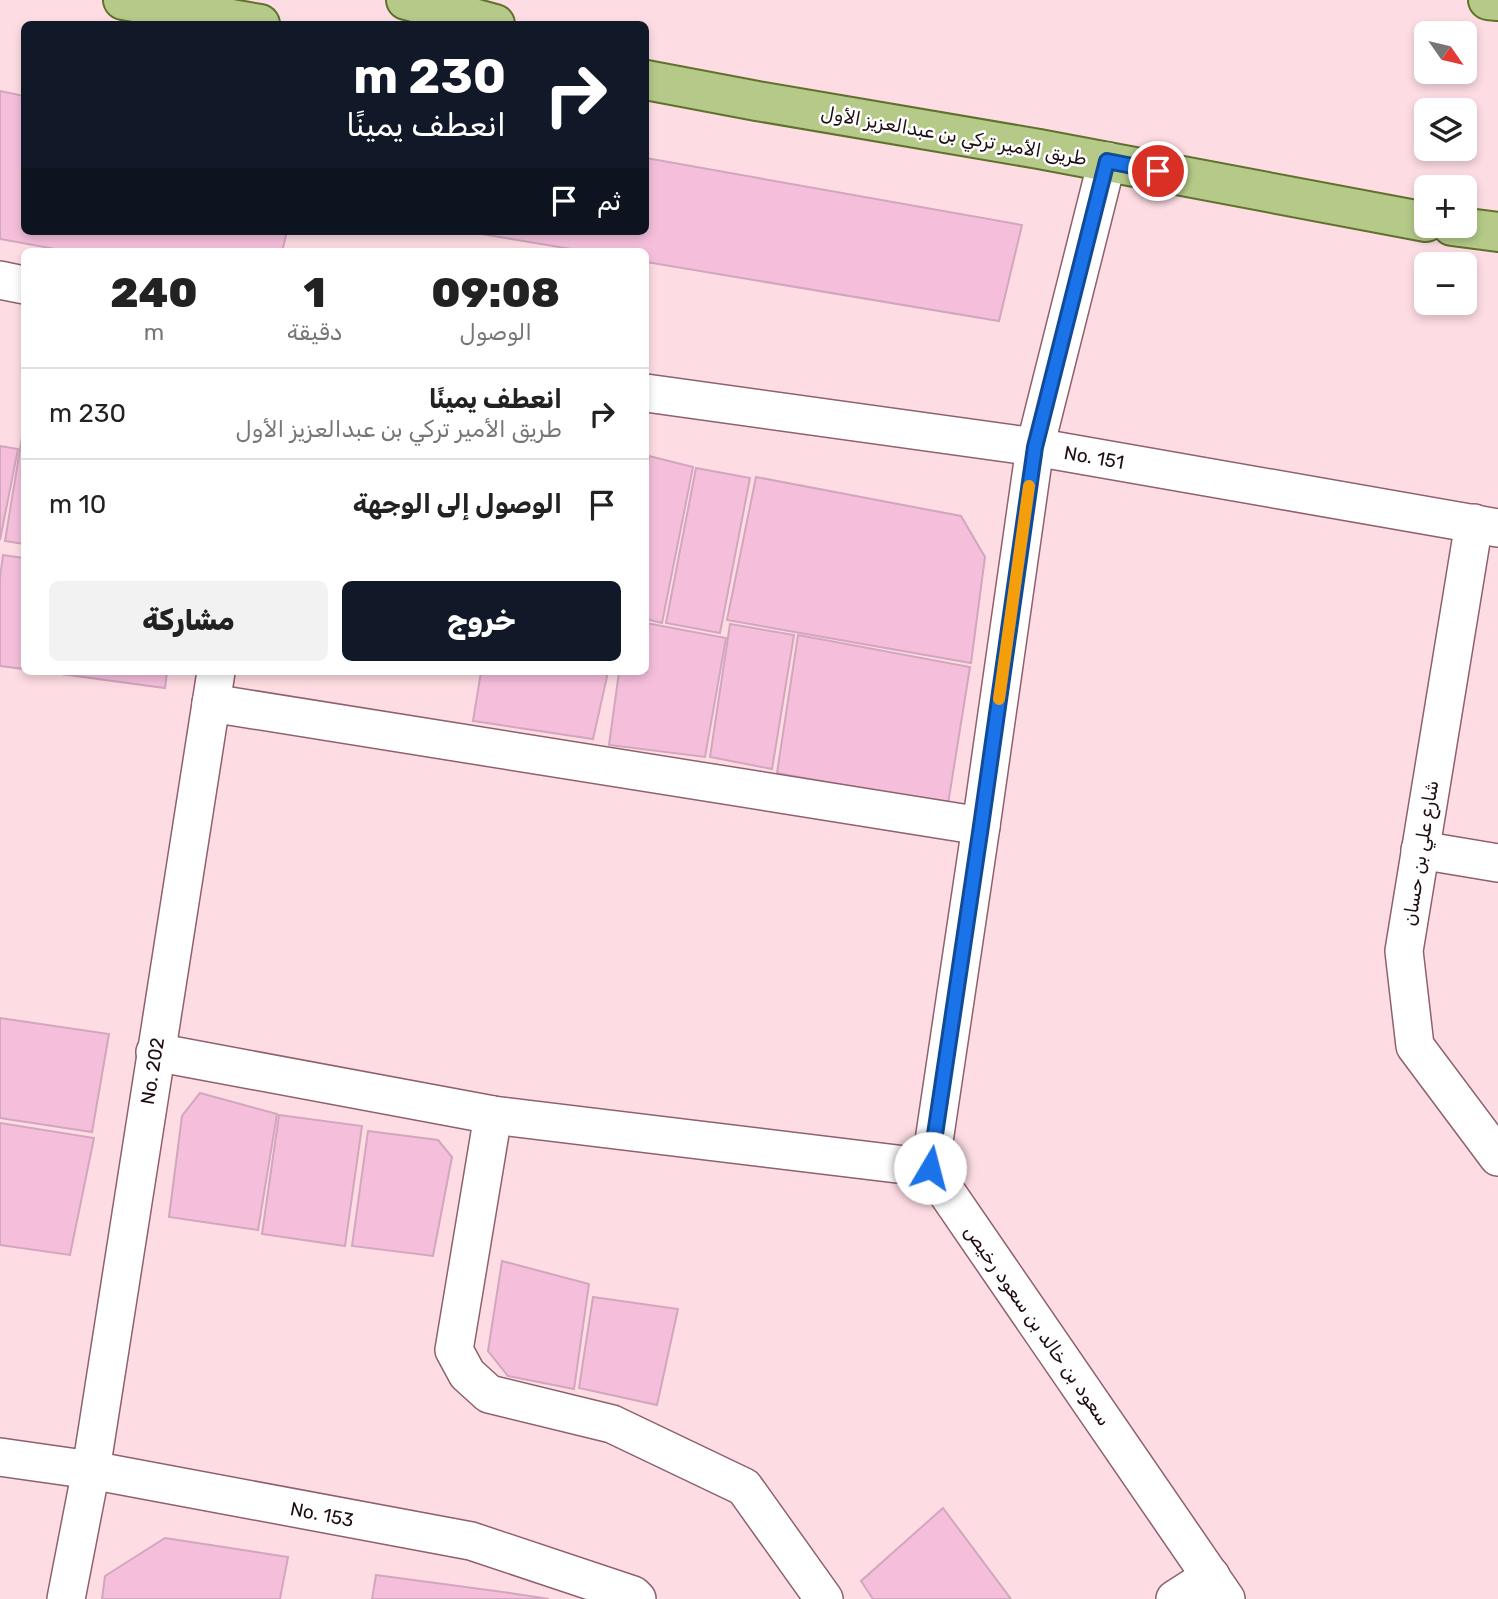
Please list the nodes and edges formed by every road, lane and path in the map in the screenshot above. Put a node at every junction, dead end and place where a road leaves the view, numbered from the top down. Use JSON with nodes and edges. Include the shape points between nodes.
{"nodes":[{"id":1,"x":123,"y":0,"type":"edge"},
{"id":2,"x":406,"y":0,"type":"edge"},
{"id":3,"x":1488,"y":0,"type":"edge"},
{"id":4,"x":1498,"y":1,"type":"edge"},
{"id":5,"x":243,"y":21,"type":"edge"},
{"id":6,"x":484,"y":21,"type":"edge"},
{"id":7,"x":649,"y":69,"type":"edge"},
{"id":8,"x":649,"y":81,"type":"edge"},
{"id":9,"x":757,"y":101,"type":"junction"},
{"id":10,"x":1107,"y":161,"type":"junction"},
{"id":11,"x":1414,"y":220,"type":"edge"},
{"id":12,"x":1477,"y":229,"type":"edge"},
{"id":13,"x":1498,"y":232,"type":"edge"},
{"id":14,"x":0,"y":280,"type":"edge"},
{"id":15,"x":21,"y":284,"type":"edge"},
{"id":16,"x":649,"y":393,"type":"edge"},
{"id":17,"x":1035,"y":447,"type":"junction"},
{"id":18,"x":1486,"y":525,"type":"edge"},
{"id":19,"x":214,"y":687,"type":"edge"},
{"id":20,"x":981,"y":826,"type":"junction"},
{"id":21,"x":1420,"y":850,"type":"junction"},
{"id":22,"x":1498,"y":863,"type":"edge"},
{"id":23,"x":155,"y":1052,"type":"junction"},
{"id":24,"x":493,"y":1115,"type":"junction"},
{"id":25,"x":1498,"y":1157,"type":"edge"},
{"id":26,"x":930,"y":1168,"type":"junction"},
{"id":27,"x":0,"y":1457,"type":"edge"},
{"id":28,"x":91,"y":1470,"type":"junction"},
{"id":29,"x":1218,"y":1588,"type":"edge"},
{"id":30,"x":66,"y":1599,"type":"edge"},
{"id":31,"x":637,"y":1599,"type":"edge"},
{"id":32,"x":824,"y":1599,"type":"edge"},
{"id":33,"x":1175,"y":1599,"type":"edge"}],
"edges":[{"from":1,"to":5,"type":"main road"},
{"from":2,"to":6,"type":"main road"},
{"from":3,"to":4,"type":"main road"},
{"from":7,"to":9,"type":"main road"},
{"from":8,"to":9,"type":"main road","name":"طريق الأمير تركي بن عبدالعزيز الأول"},
{"from":9,"to":10,"type":"main road","name":"طريق الأمير تركي بن عبدالعزيز الأول"},
{"from":10,"to":11,"type":"main road","name":"طريق الأمير تركي بن عبدالعزيز الأول"},
{"from":10,"to":17,"type":"street"},
{"from":12,"to":13,"type":"main road"},
{"from":14,"to":15,"type":"street"},
{"from":16,"to":17,"type":"street","name":"No. 151"},
{"from":17,"to":18,"type":"street","name":"No. 151"},
{"from":17,"to":20,"type":"street"},
{"from":18,"to":21,"type":"street","name":"شارع علي بن حسان"},
{"from":19,"to":20,"type":"street"},
{"from":19,"to":23,"type":"street","name":"No. 202"},
{"from":20,"to":26,"type":"street"},
{"from":21,"to":22,"type":"street"},
{"from":21,"to":25,"type":"street","name":"شارع علي بن حسان","via":[[1404,951],[1415,1046]]},
{"from":23,"to":24,"type":"street"},
{"from":23,"to":28,"type":"street","name":"No. 202"},
{"from":24,"to":26,"type":"street"},
{"from":24,"to":32,"type":"street","via":[[454,1350],[467,1374],[489,1394],[612,1424],[744,1487]]},
{"from":26,"to":29,"type":"street","name":"سعود بن خالد بن سعود رخيص"},
{"from":27,"to":28,"type":"street","name":"No. 153"},
{"from":28,"to":30,"type":"street","name":"No. 202"},
{"from":28,"to":31,"type":"street","name":"No. 153","via":[[471,1541]]},
{"from":29,"to":33,"type":"street"}]}
